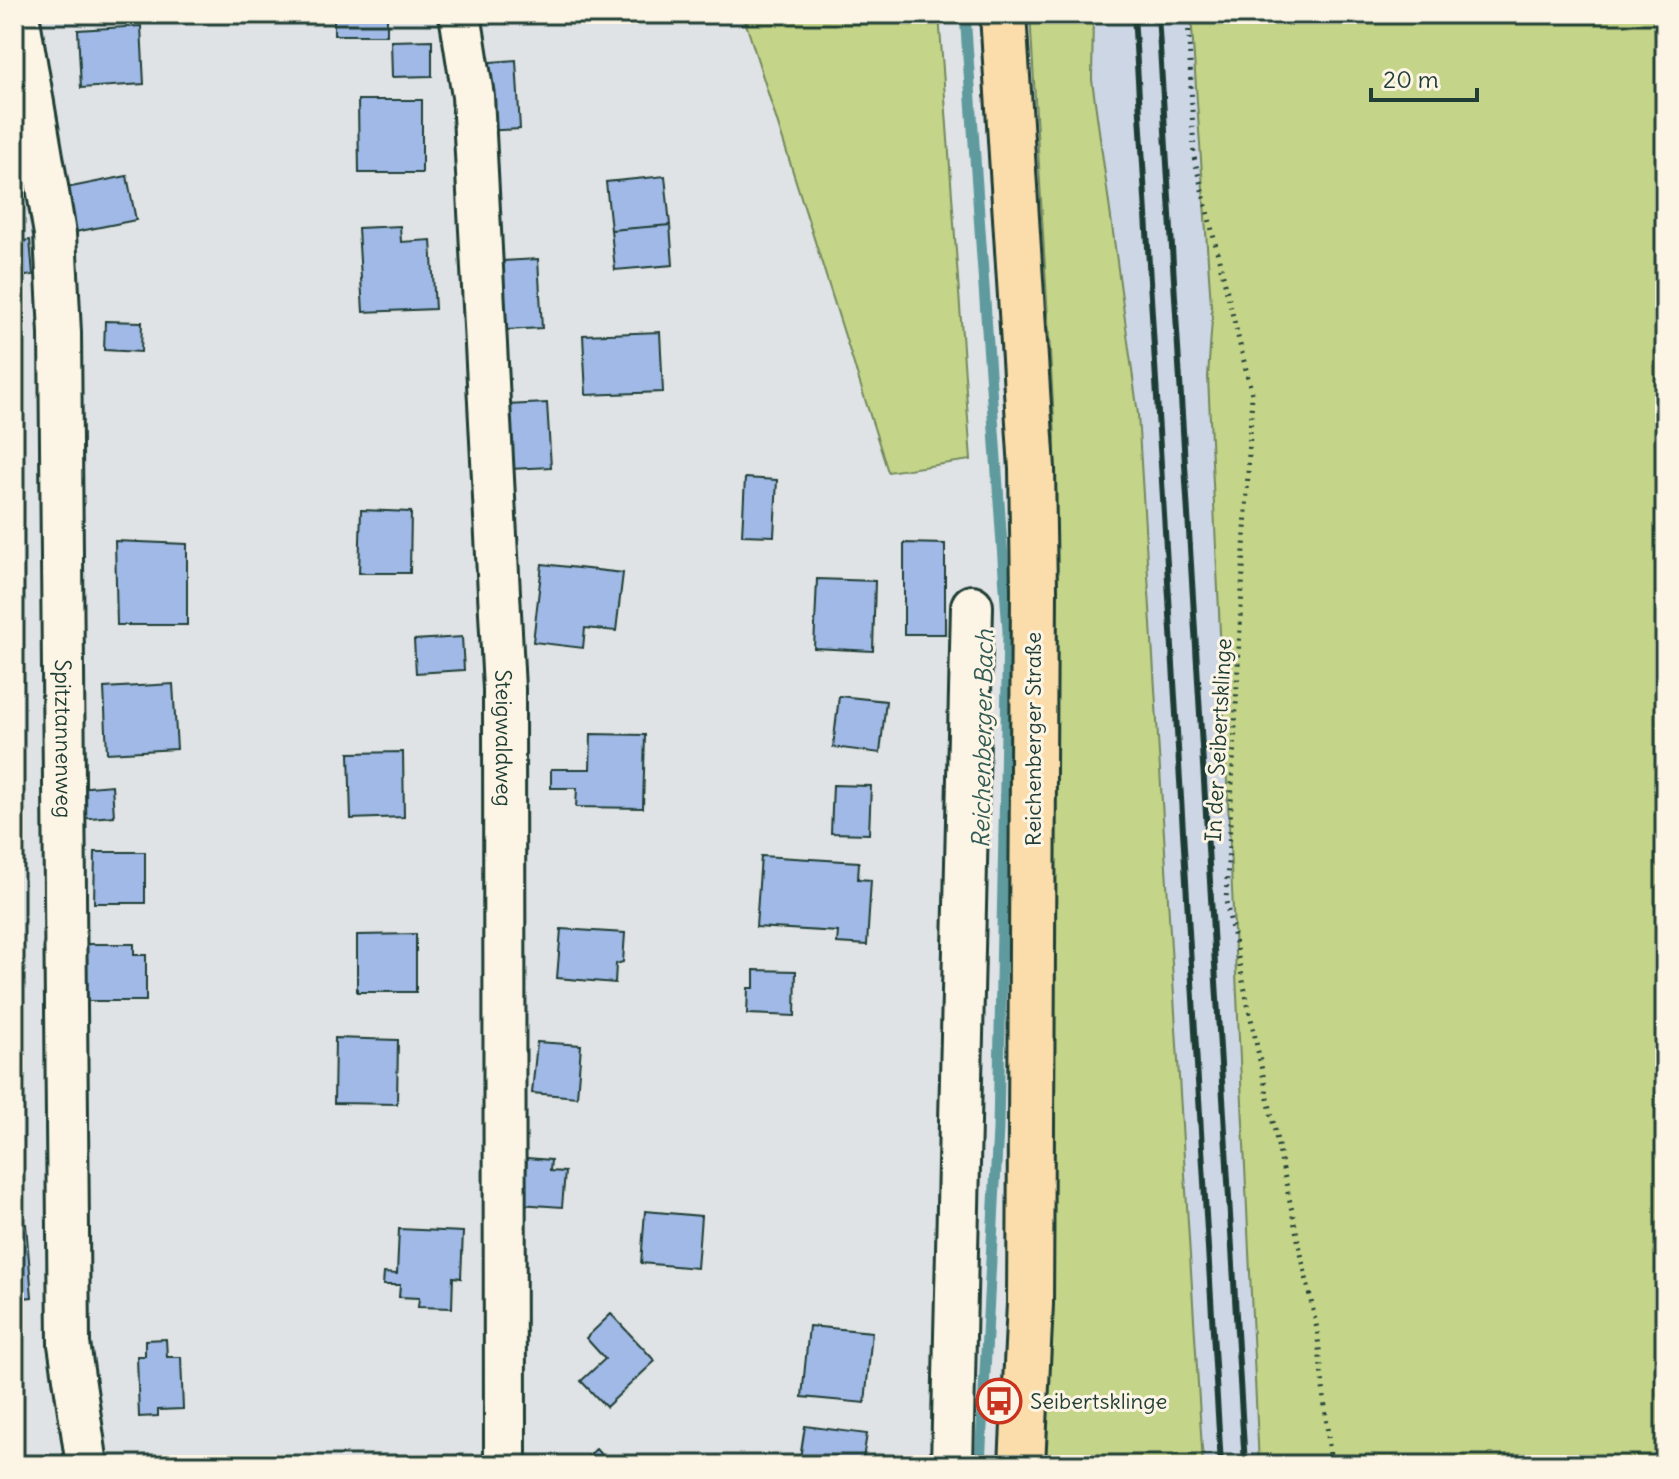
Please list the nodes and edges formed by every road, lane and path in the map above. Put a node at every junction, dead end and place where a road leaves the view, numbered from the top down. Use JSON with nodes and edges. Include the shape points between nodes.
{"nodes":[{"id":1,"x":18,"y":14,"type":"edge"},
{"id":2,"x":460,"y":14,"type":"edge"},
{"id":3,"x":1003,"y":14,"type":"edge"},
{"id":4,"x":1188,"y":14,"type":"edge"},
{"id":5,"x":972,"y":606,"type":"dead end"},
{"id":6,"x":963,"y":1463,"type":"edge"},
{"id":7,"x":87,"y":1465,"type":"edge"},
{"id":8,"x":505,"y":1465,"type":"edge"},
{"id":9,"x":1022,"y":1465,"type":"edge"},
{"id":10,"x":1331,"y":1465,"type":"edge"}],
"edges":[{"from":1,"to":7,"type":"street","name":"Spitztannenweg","via":[[55,234],[60,333],[69,1344]]},
{"from":2,"to":8,"type":"street","name":"Steigwaldweg","via":[[473,96],[504,689]]},
{"from":3,"to":9,"type":"main road","name":"Reichenberger Straße","via":[[1032,469],[1034,589],[1030,1304]]},
{"from":4,"to":10,"type":"path","name":"In der Seibertsklinge","via":[[1194,157],[1252,394],[1226,901],[1317,1329]]},
{"from":5,"to":6,"type":"street"}]}
